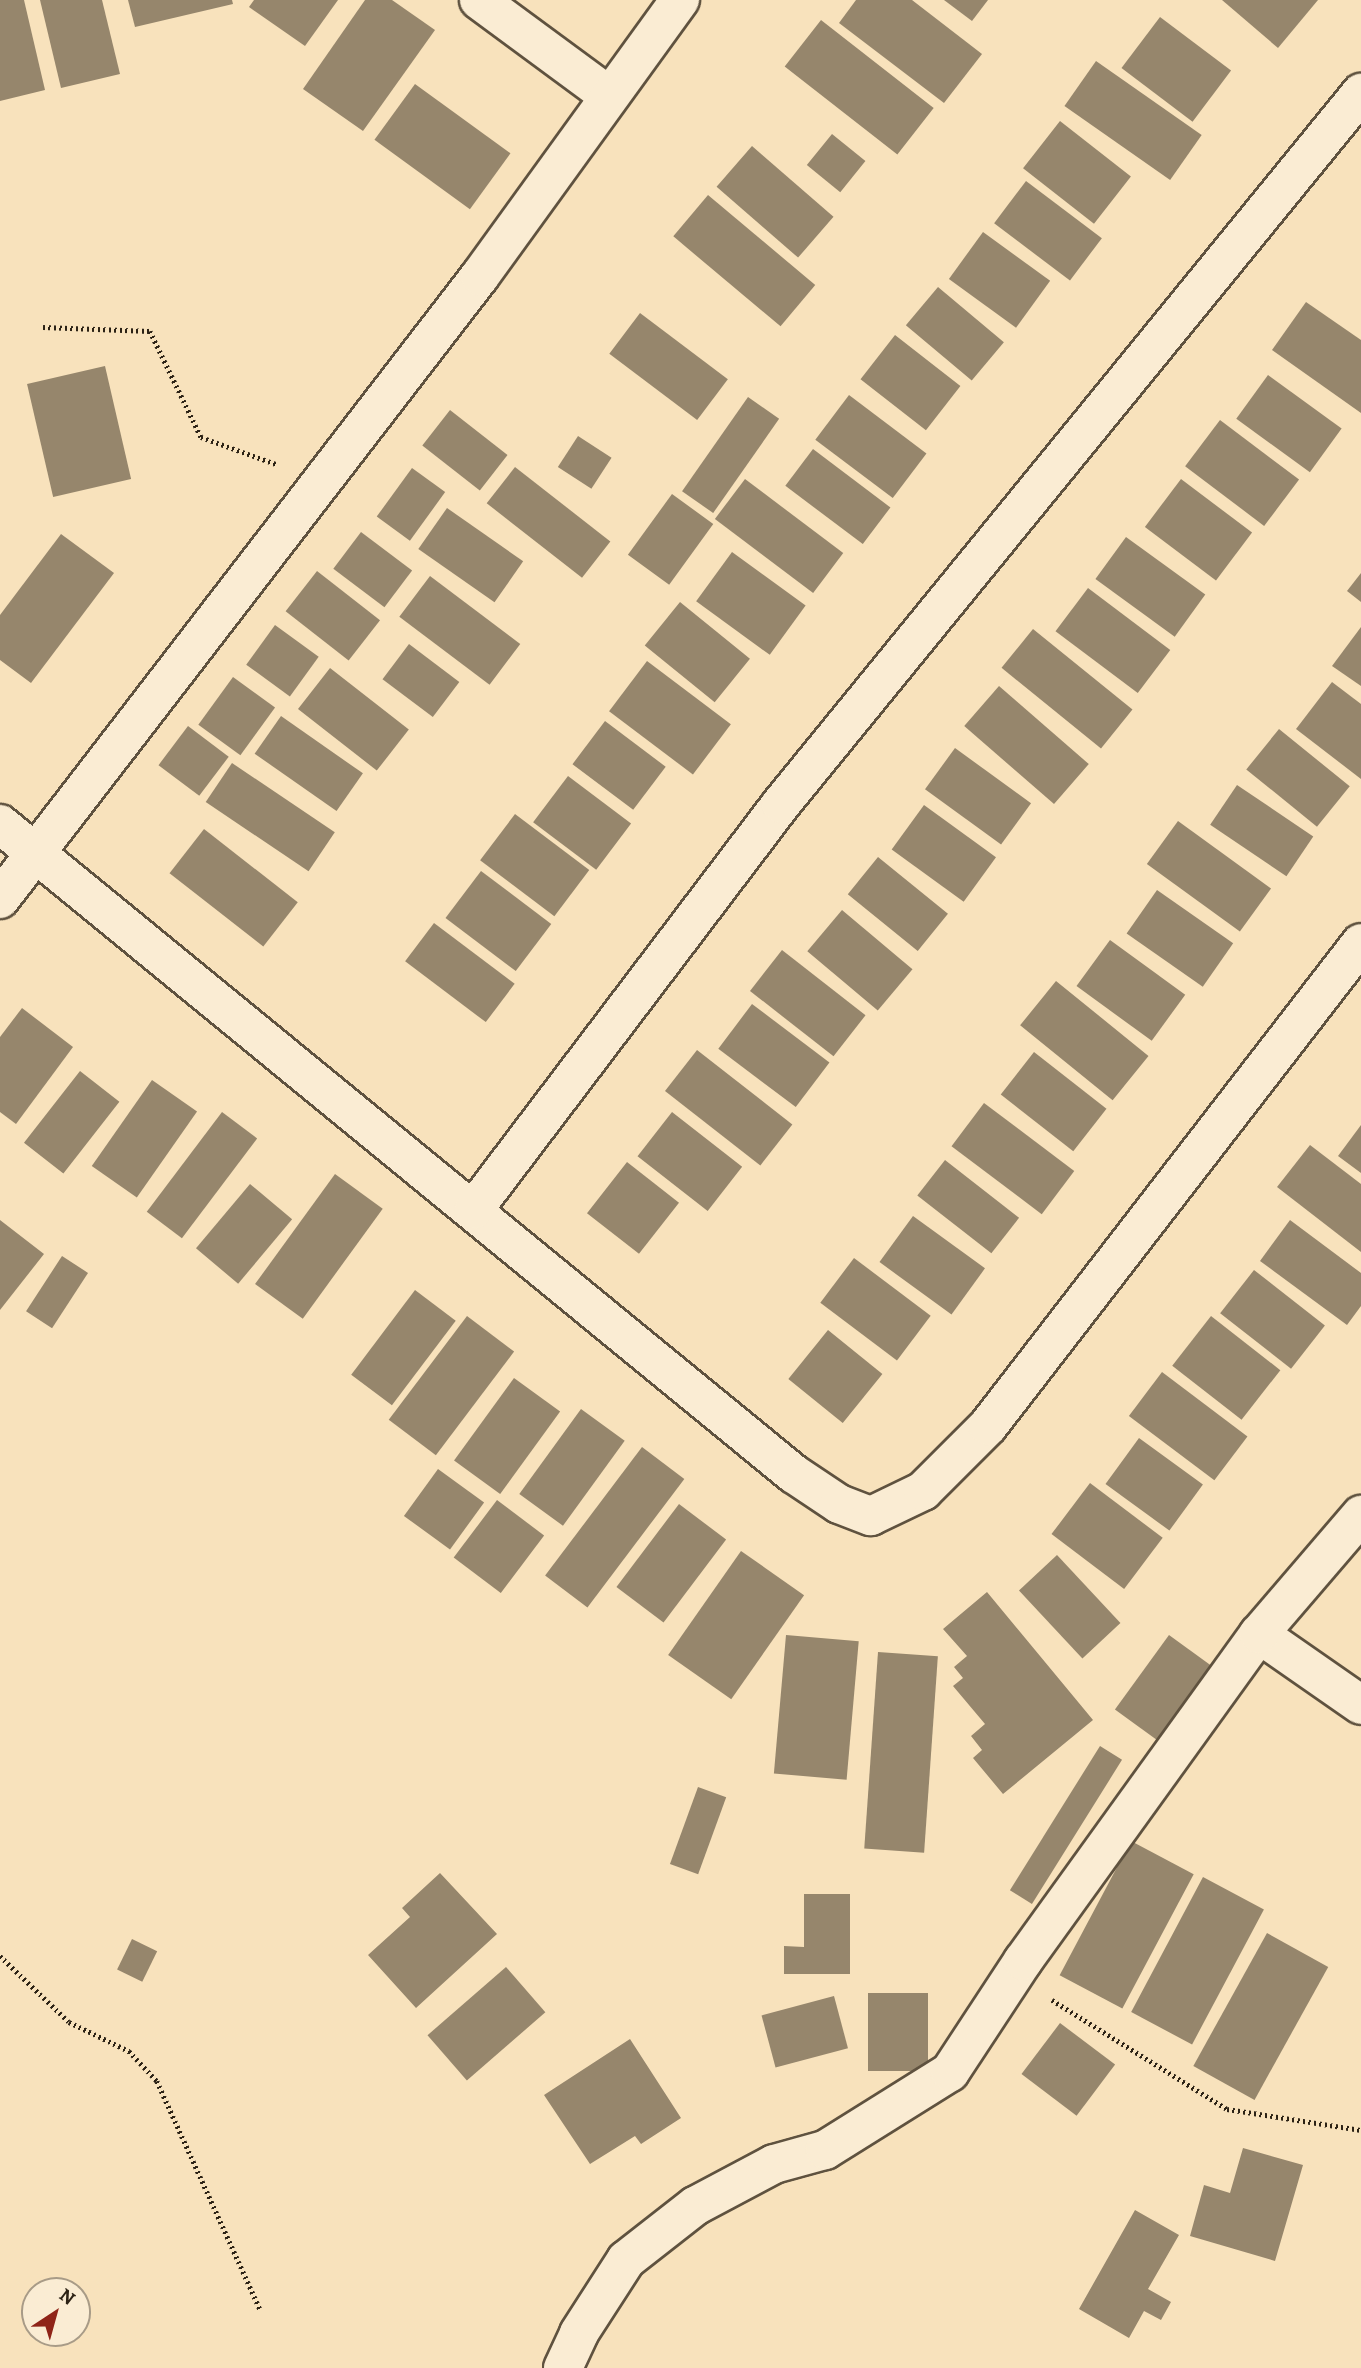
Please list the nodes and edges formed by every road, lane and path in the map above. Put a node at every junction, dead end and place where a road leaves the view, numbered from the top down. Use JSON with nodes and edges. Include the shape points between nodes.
{"nodes":[{"id":1,"x":479,"y":0,"type":"edge"},
{"id":2,"x":680,"y":0,"type":"edge"},
{"id":3,"x":1361,"y":93,"type":"edge"},
{"id":4,"x":609,"y":96,"type":"junction"},
{"id":5,"x":43,"y":327,"type":"dead end"},
{"id":6,"x":320,"y":480,"type":"junction"},
{"id":7,"x":0,"y":824,"type":"edge"},
{"id":8,"x":36,"y":858,"type":"junction"},
{"id":9,"x":0,"y":899,"type":"edge"},
{"id":10,"x":1361,"y":943,"type":"edge"},
{"id":11,"x":474,"y":1209,"type":"junction"},
{"id":12,"x":1361,"y":1516,"type":"edge"},
{"id":13,"x":1259,"y":1634,"type":"junction"},
{"id":14,"x":1361,"y":1705,"type":"edge"},
{"id":15,"x":0,"y":1956,"type":"edge"},
{"id":16,"x":1013,"y":1975,"type":"junction"},
{"id":17,"x":1361,"y":2130,"type":"edge"},
{"id":18,"x":261,"y":2311,"type":"dead end"},
{"id":19,"x":562,"y":2368,"type":"edge"}],
"edges":[{"from":1,"to":4,"type":"street"},
{"from":2,"to":4,"type":"street"},
{"from":3,"to":11,"type":"street","via":[[781,804]]},
{"from":4,"to":6,"type":"street","via":[[480,276]]},
{"from":5,"to":6,"type":"path","via":[[150,331],[201,437]]},
{"from":6,"to":8,"type":"street"},
{"from":7,"to":8,"type":"street"},
{"from":8,"to":9,"type":"street"},
{"from":8,"to":11,"type":"street"},
{"from":10,"to":11,"type":"street","via":[[988,1426],[923,1491],[871,1516],[839,1504],[794,1474]]},
{"from":12,"to":13,"type":"street"},
{"from":13,"to":14,"type":"street"},
{"from":13,"to":16,"type":"street"},
{"from":15,"to":18,"type":"path","via":[[69,2022],[129,2051],[157,2081]]},
{"from":16,"to":17,"type":"path","via":[[1227,2109]]},
{"from":16,"to":19,"type":"street","via":[[950,2072],[825,2150],[774,2164],[695,2206],[626,2260]]}]}
